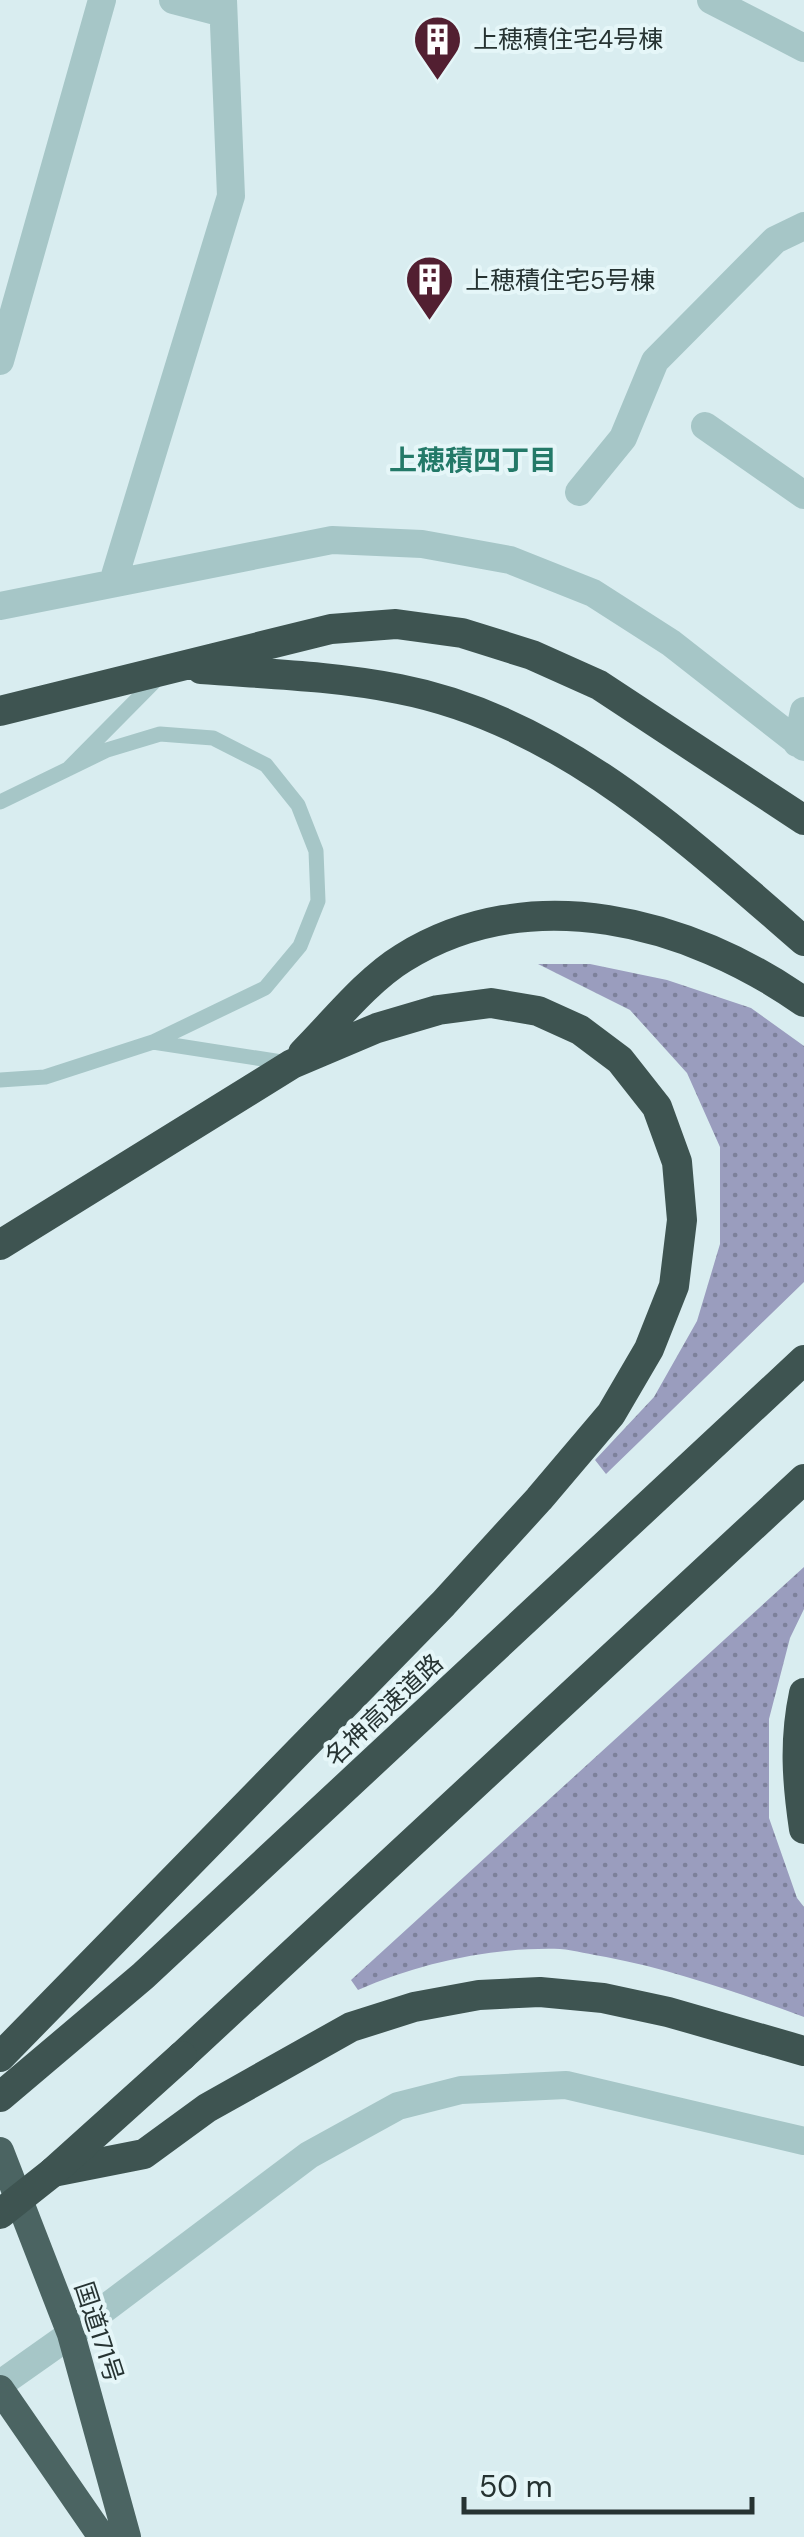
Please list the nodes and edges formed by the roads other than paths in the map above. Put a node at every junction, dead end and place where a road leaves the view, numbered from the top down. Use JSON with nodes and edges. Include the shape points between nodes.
{"nodes":[{"id":1,"x":102,"y":0,"type":"edge"},
{"id":2,"x":174,"y":0,"type":"edge"},
{"id":3,"x":711,"y":0,"type":"edge"},
{"id":4,"x":223,"y":6,"type":"edge"},
{"id":5,"x":804,"y":48,"type":"edge"},
{"id":6,"x":804,"y":226,"type":"edge"},
{"id":7,"x":0,"y":361,"type":"edge"},
{"id":8,"x":706,"y":426,"type":"dead end"},
{"id":9,"x":579,"y":492,"type":"dead end"},
{"id":10,"x":804,"y":495,"type":"edge"},
{"id":11,"x":113,"y":582,"type":"junction"},
{"id":12,"x":0,"y":606,"type":"edge"},
{"id":13,"x":168,"y":667,"type":"junction"},
{"id":14,"x":804,"y":711,"type":"edge"},
{"id":15,"x":0,"y":712,"type":"edge"},
{"id":16,"x":800,"y":745,"type":"edge"},
{"id":17,"x":68,"y":769,"type":"junction"},
{"id":18,"x":0,"y":802,"type":"edge"},
{"id":19,"x":804,"y":820,"type":"edge"},
{"id":20,"x":804,"y":941,"type":"edge"},
{"id":21,"x":804,"y":1002,"type":"edge"},
{"id":22,"x":153,"y":1042,"type":"junction"},
{"id":23,"x":292,"y":1064,"type":"junction"},
{"id":24,"x":0,"y":1080,"type":"edge"},
{"id":25,"x":0,"y":1245,"type":"edge"},
{"id":26,"x":804,"y":1360,"type":"edge"},
{"id":27,"x":804,"y":1478,"type":"edge"},
{"id":28,"x":804,"y":1693,"type":"edge"},
{"id":29,"x":804,"y":1828,"type":"edge"},
{"id":30,"x":804,"y":2050,"type":"edge"},
{"id":31,"x":0,"y":2057,"type":"edge"},
{"id":32,"x":0,"y":2098,"type":"edge"},
{"id":33,"x":804,"y":2141,"type":"edge"},
{"id":34,"x":0,"y":2150,"type":"edge"},
{"id":35,"x":53,"y":2172,"type":"junction"},
{"id":36,"x":0,"y":2214,"type":"edge"},
{"id":37,"x":71,"y":2334,"type":"junction"},
{"id":38,"x":0,"y":2386,"type":"edge"},
{"id":39,"x":102,"y":2537,"type":"edge"},
{"id":40,"x":127,"y":2537,"type":"edge"}],
"edges":[{"from":1,"to":7,"type":"street"},
{"from":2,"to":4,"type":"street"},
{"from":3,"to":5,"type":"street"},
{"from":4,"to":11,"type":"street","via":[[230,196]]},
{"from":6,"to":9,"type":"street","via":[[775,240],[655,361],[623,438]]},
{"from":8,"to":10,"type":"street"},
{"from":11,"to":12,"type":"street"},
{"from":11,"to":16,"type":"street","via":[[332,540],[422,544],[510,560],[593,593],[670,643]]},
{"from":13,"to":15,"type":"highway"},
{"from":13,"to":17,"type":"lane"},
{"from":13,"to":19,"type":"highway","via":[[331,629],[396,624],[462,633],[599,685]]},
{"from":13,"to":20,"type":"highway","via":[[402,689],[484,714],[632,797]]},
{"from":14,"to":16,"type":"street"},
{"from":17,"to":18,"type":"lane"},
{"from":17,"to":22,"type":"lane","via":[[160,734],[213,738],[266,765],[298,805],[316,850],[318,901],[300,946],[265,988]]},
{"from":21,"to":23,"type":"highway","via":[[686,938],[624,921],[504,918],[448,933],[398,960]]},
{"from":22,"to":23,"type":"lane"},
{"from":22,"to":24,"type":"lane","via":[[45,1077]]},
{"from":23,"to":25,"type":"highway"},
{"from":23,"to":31,"type":"highway","via":[[438,1010],[490,1004],[538,1011],[580,1030],[620,1060],[656,1107],[677,1162],[682,1220],[674,1286],[649,1349],[611,1414],[539,1499]]},
{"from":26,"to":32,"type":"highway","name":"名神高速道路","via":[[143,1976]]},
{"from":27,"to":35,"type":"highway","bridge":true},
{"from":28,"to":29,"type":"highway","via":[[796,1776]]},
{"from":30,"to":35,"type":"highway","via":[[603,1998],[479,1995],[351,2028],[207,2108],[144,2154]]},
{"from":33,"to":37,"type":"street","via":[[566,2085],[461,2090],[398,2106],[308,2155]]},
{"from":34,"to":37,"type":"highway","name":"国道171号"},
{"from":35,"to":36,"type":"highway","bridge":true},
{"from":37,"to":38,"type":"street"},
{"from":37,"to":40,"type":"highway","name":"国道171号"},
{"from":38,"to":39,"type":"highway"}]}
